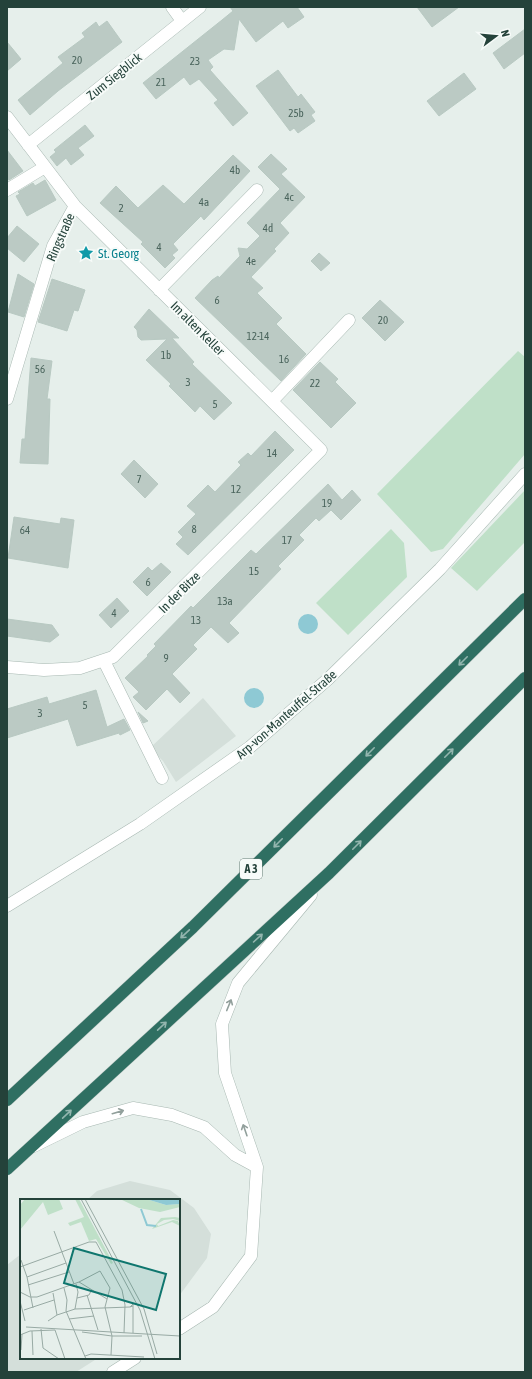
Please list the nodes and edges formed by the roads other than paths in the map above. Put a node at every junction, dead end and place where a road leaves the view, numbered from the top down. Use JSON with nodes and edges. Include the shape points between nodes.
{"nodes":[{"id":1,"x":172,"y":7,"type":"edge"},
{"id":2,"x":200,"y":7,"type":"edge"},
{"id":3,"x":182,"y":20,"type":"junction"},
{"id":4,"x":7,"y":117,"type":"edge"},
{"id":5,"x":28,"y":145,"type":"junction"},
{"id":6,"x":45,"y":167,"type":"junction"},
{"id":7,"x":7,"y":190,"type":"edge"},
{"id":8,"x":257,"y":190,"type":"dead end"},
{"id":9,"x":75,"y":206,"type":"junction"},
{"id":10,"x":159,"y":290,"type":"junction"},
{"id":11,"x":349,"y":320,"type":"dead end"},
{"id":12,"x":7,"y":399,"type":"edge"},
{"id":13,"x":272,"y":401,"type":"junction"},
{"id":14,"x":321,"y":450,"type":"joint"},
{"id":15,"x":525,"y":474,"type":"edge"},
{"id":16,"x":525,"y":599,"type":"edge"},
{"id":17,"x":104,"y":660,"type":"junction"},
{"id":18,"x":7,"y":668,"type":"edge"},
{"id":19,"x":525,"y":678,"type":"edge"},
{"id":20,"x":162,"y":778,"type":"dead end"},
{"id":21,"x":329,"y":873,"type":"junction"},
{"id":22,"x":7,"y":906,"type":"edge"},
{"id":23,"x":7,"y":1100,"type":"edge"},
{"id":24,"x":30,"y":1147,"type":"junction"},
{"id":25,"x":257,"y":1167,"type":"junction"},
{"id":26,"x":7,"y":1169,"type":"edge"},
{"id":27,"x":180,"y":1328,"type":"edge"},
{"id":28,"x":133,"y":1359,"type":"edge"},
{"id":29,"x":113,"y":1372,"type":"edge"}],
"edges":[{"from":1,"to":3,"type":"street"},
{"from":2,"to":3,"type":"street","name":"Zum Siegblick"},
{"from":3,"to":5,"type":"street","name":"Zum Siegblick"},
{"from":4,"to":5,"type":"street","name":"Ringstraße"},
{"from":5,"to":6,"type":"street","name":"Ringstraße"},
{"from":6,"to":7,"type":"street"},
{"from":6,"to":9,"type":"street","name":"Ringstraße"},
{"from":8,"to":10,"type":"street"},
{"from":9,"to":10,"type":"street","name":"Im alten Keller"},
{"from":9,"to":12,"type":"street","name":"Ringstraße","via":[[53,246]]},
{"from":10,"to":13,"type":"street","name":"Im alten Keller"},
{"from":11,"to":13,"type":"street"},
{"from":13,"to":14,"type":"street","name":"Im alten Keller"},
{"from":14,"to":17,"type":"street","name":"In der Bitze","via":[[113,658]]},
{"from":15,"to":22,"type":"street","name":"Arp-von-Manteuffel-Straße","via":[[440,569],[328,679],[250,747],[140,824]]},
{"from":16,"to":23,"type":"highway","number":"A 3","one_way":true,"via":[[193,927]]},
{"from":17,"to":18,"type":"street","name":"In der Bitze","via":[[80,668]]},
{"from":17,"to":20,"type":"street"},
{"from":21,"to":19,"type":"highway","one_way":true},
{"from":24,"to":21,"type":"highway","one_way":true},
{"from":25,"to":21,"type":"street","one_way":true,"via":[[225,1073],[222,1024],[238,983]]},
{"from":24,"to":25,"type":"street","one_way":true,"via":[[83,1122],[133,1108],[172,1115],[204,1127],[235,1155]]},
{"from":24,"to":26,"type":"highway"},
{"from":25,"to":27,"type":"street","via":[[251,1256],[213,1307]]},
{"from":28,"to":29,"type":"street"}]}
